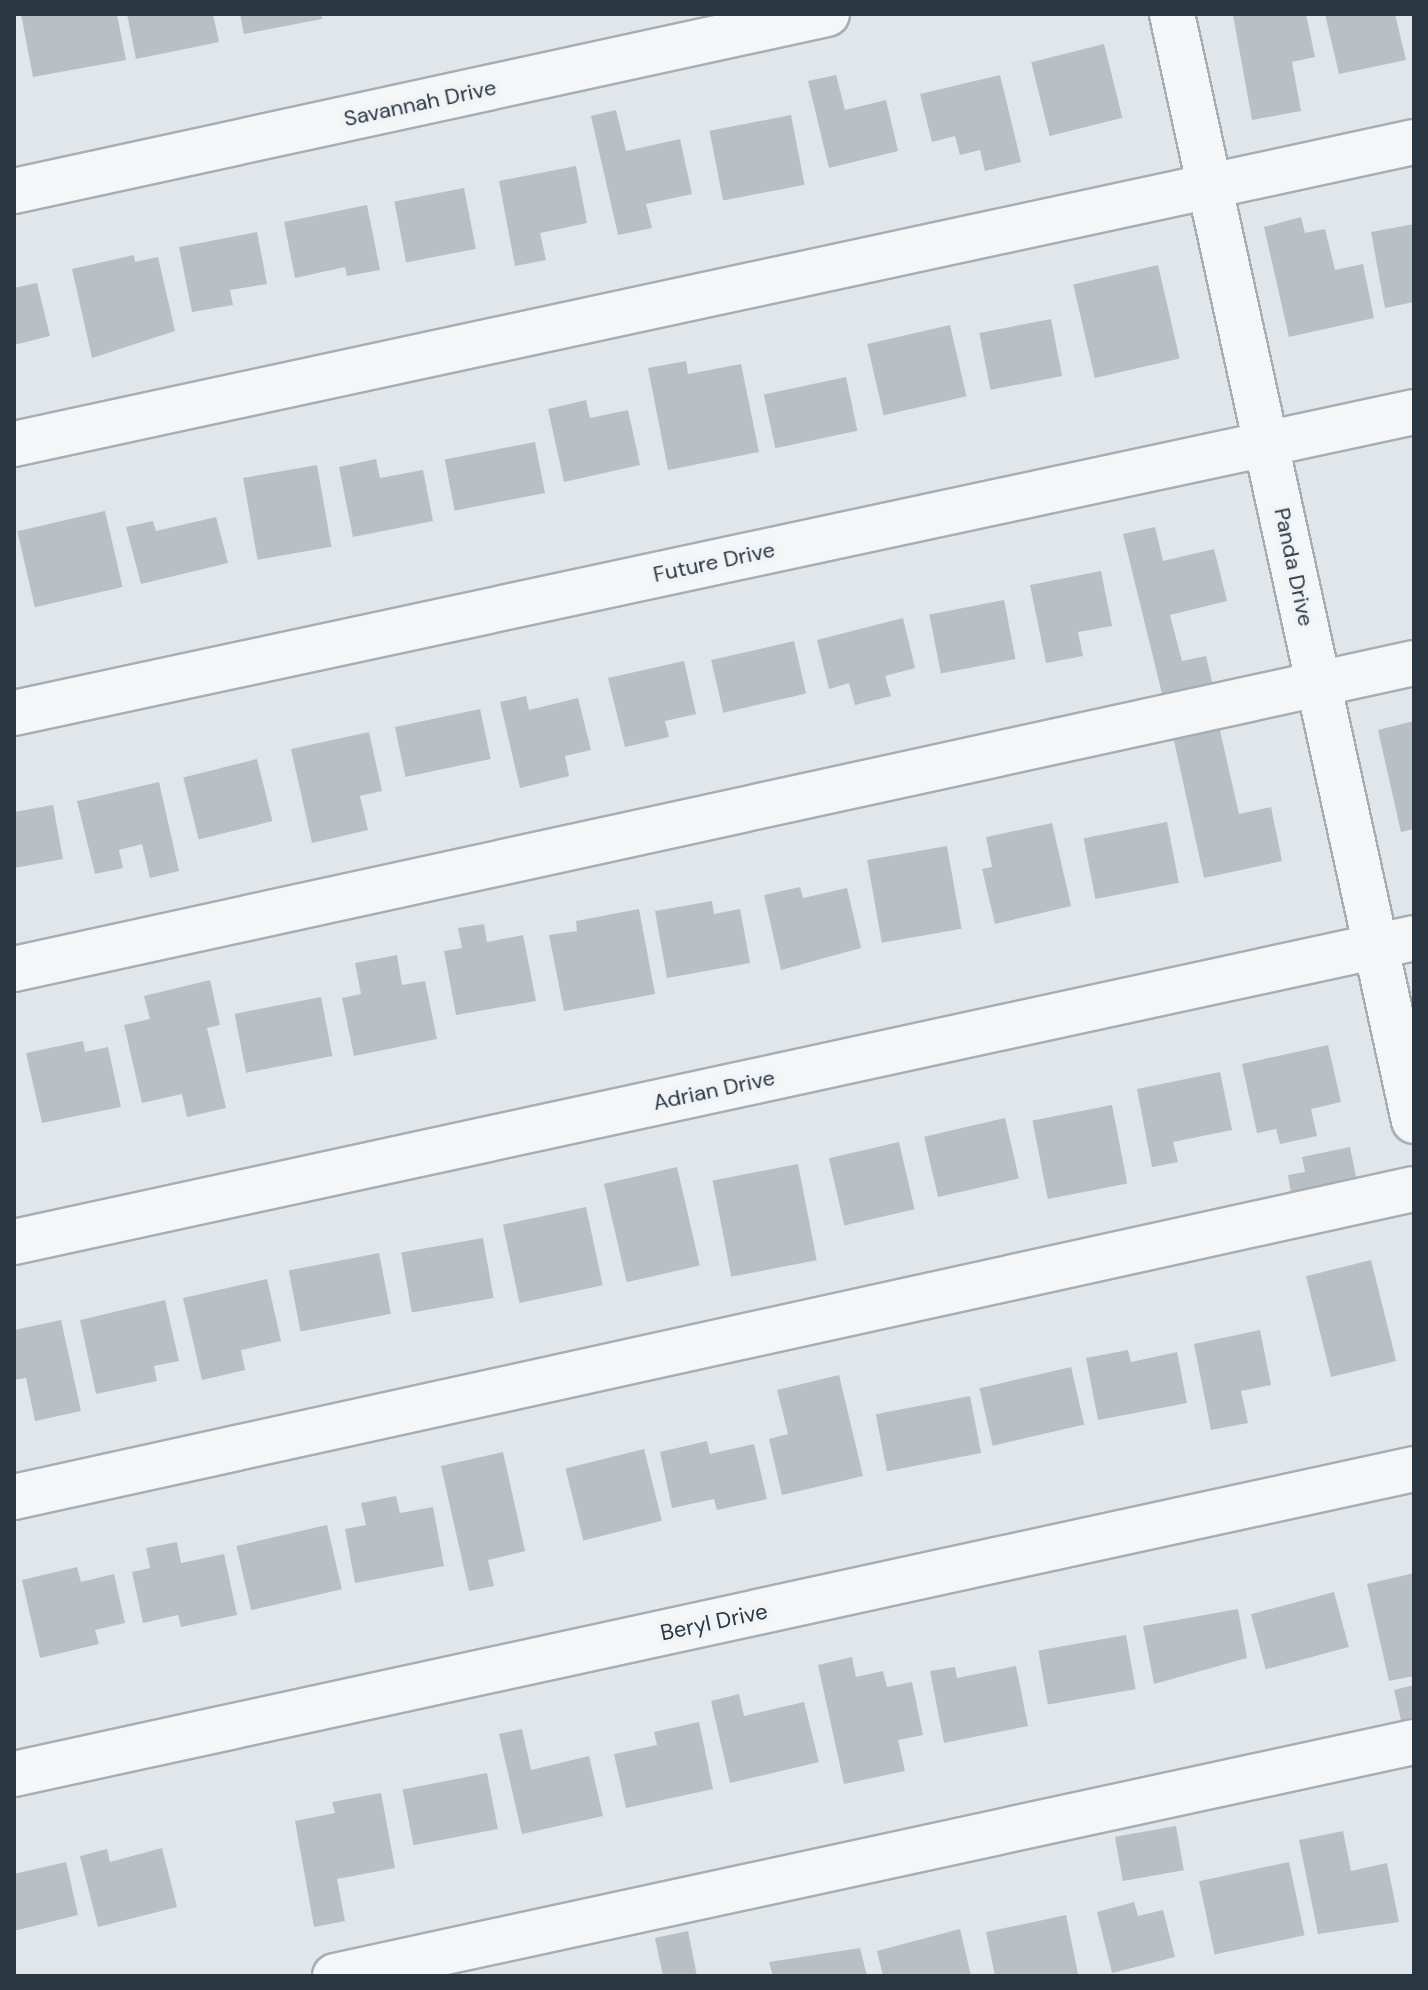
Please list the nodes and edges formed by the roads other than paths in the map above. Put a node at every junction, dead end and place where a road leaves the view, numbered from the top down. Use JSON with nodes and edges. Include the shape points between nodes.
{"nodes":[{"id":1,"x":827,"y":14,"type":"edge"},
{"id":2,"x":1172,"y":14,"type":"edge"},
{"id":3,"x":1414,"y":142,"type":"edge"},
{"id":4,"x":1210,"y":184,"type":"junction"},
{"id":5,"x":14,"y":191,"type":"edge"},
{"id":6,"x":1414,"y":412,"type":"edge"},
{"id":7,"x":1267,"y":443,"type":"junction"},
{"id":8,"x":14,"y":444,"type":"edge"},
{"id":9,"x":1414,"y":663,"type":"edge"},
{"id":10,"x":1319,"y":683,"type":"junction"},
{"id":11,"x":14,"y":713,"type":"edge"},
{"id":12,"x":1396,"y":942,"type":"edge"},
{"id":13,"x":14,"y":969,"type":"edge"},
{"id":14,"x":1414,"y":1121,"type":"edge"},
{"id":15,"x":1414,"y":1189,"type":"edge"},
{"id":16,"x":14,"y":1242,"type":"edge"},
{"id":17,"x":1414,"y":1469,"type":"edge"},
{"id":18,"x":14,"y":1497,"type":"edge"},
{"id":19,"x":1414,"y":1742,"type":"edge"},
{"id":20,"x":14,"y":1774,"type":"edge"},
{"id":21,"x":335,"y":1976,"type":"edge"}],
"edges":[{"from":1,"to":5,"type":"street","name":"Savannah Drive"},
{"from":2,"to":4,"type":"street","name":"Panda Drive"},
{"from":3,"to":4,"type":"street"},
{"from":4,"to":7,"type":"street","name":"Panda Drive"},
{"from":4,"to":8,"type":"street"},
{"from":6,"to":7,"type":"street","name":"Future Drive"},
{"from":7,"to":10,"type":"street","name":"Panda Drive"},
{"from":7,"to":11,"type":"street","name":"Future Drive"},
{"from":9,"to":10,"type":"street"},
{"from":10,"to":12,"type":"street","name":"Panda Drive"},
{"from":10,"to":13,"type":"street"},
{"from":12,"to":14,"type":"street","name":"Panda Drive"},
{"from":12,"to":16,"type":"street","name":"Adrian Drive"},
{"from":15,"to":18,"type":"street"},
{"from":17,"to":20,"type":"street","name":"Beryl Drive"},
{"from":19,"to":21,"type":"street"}]}
